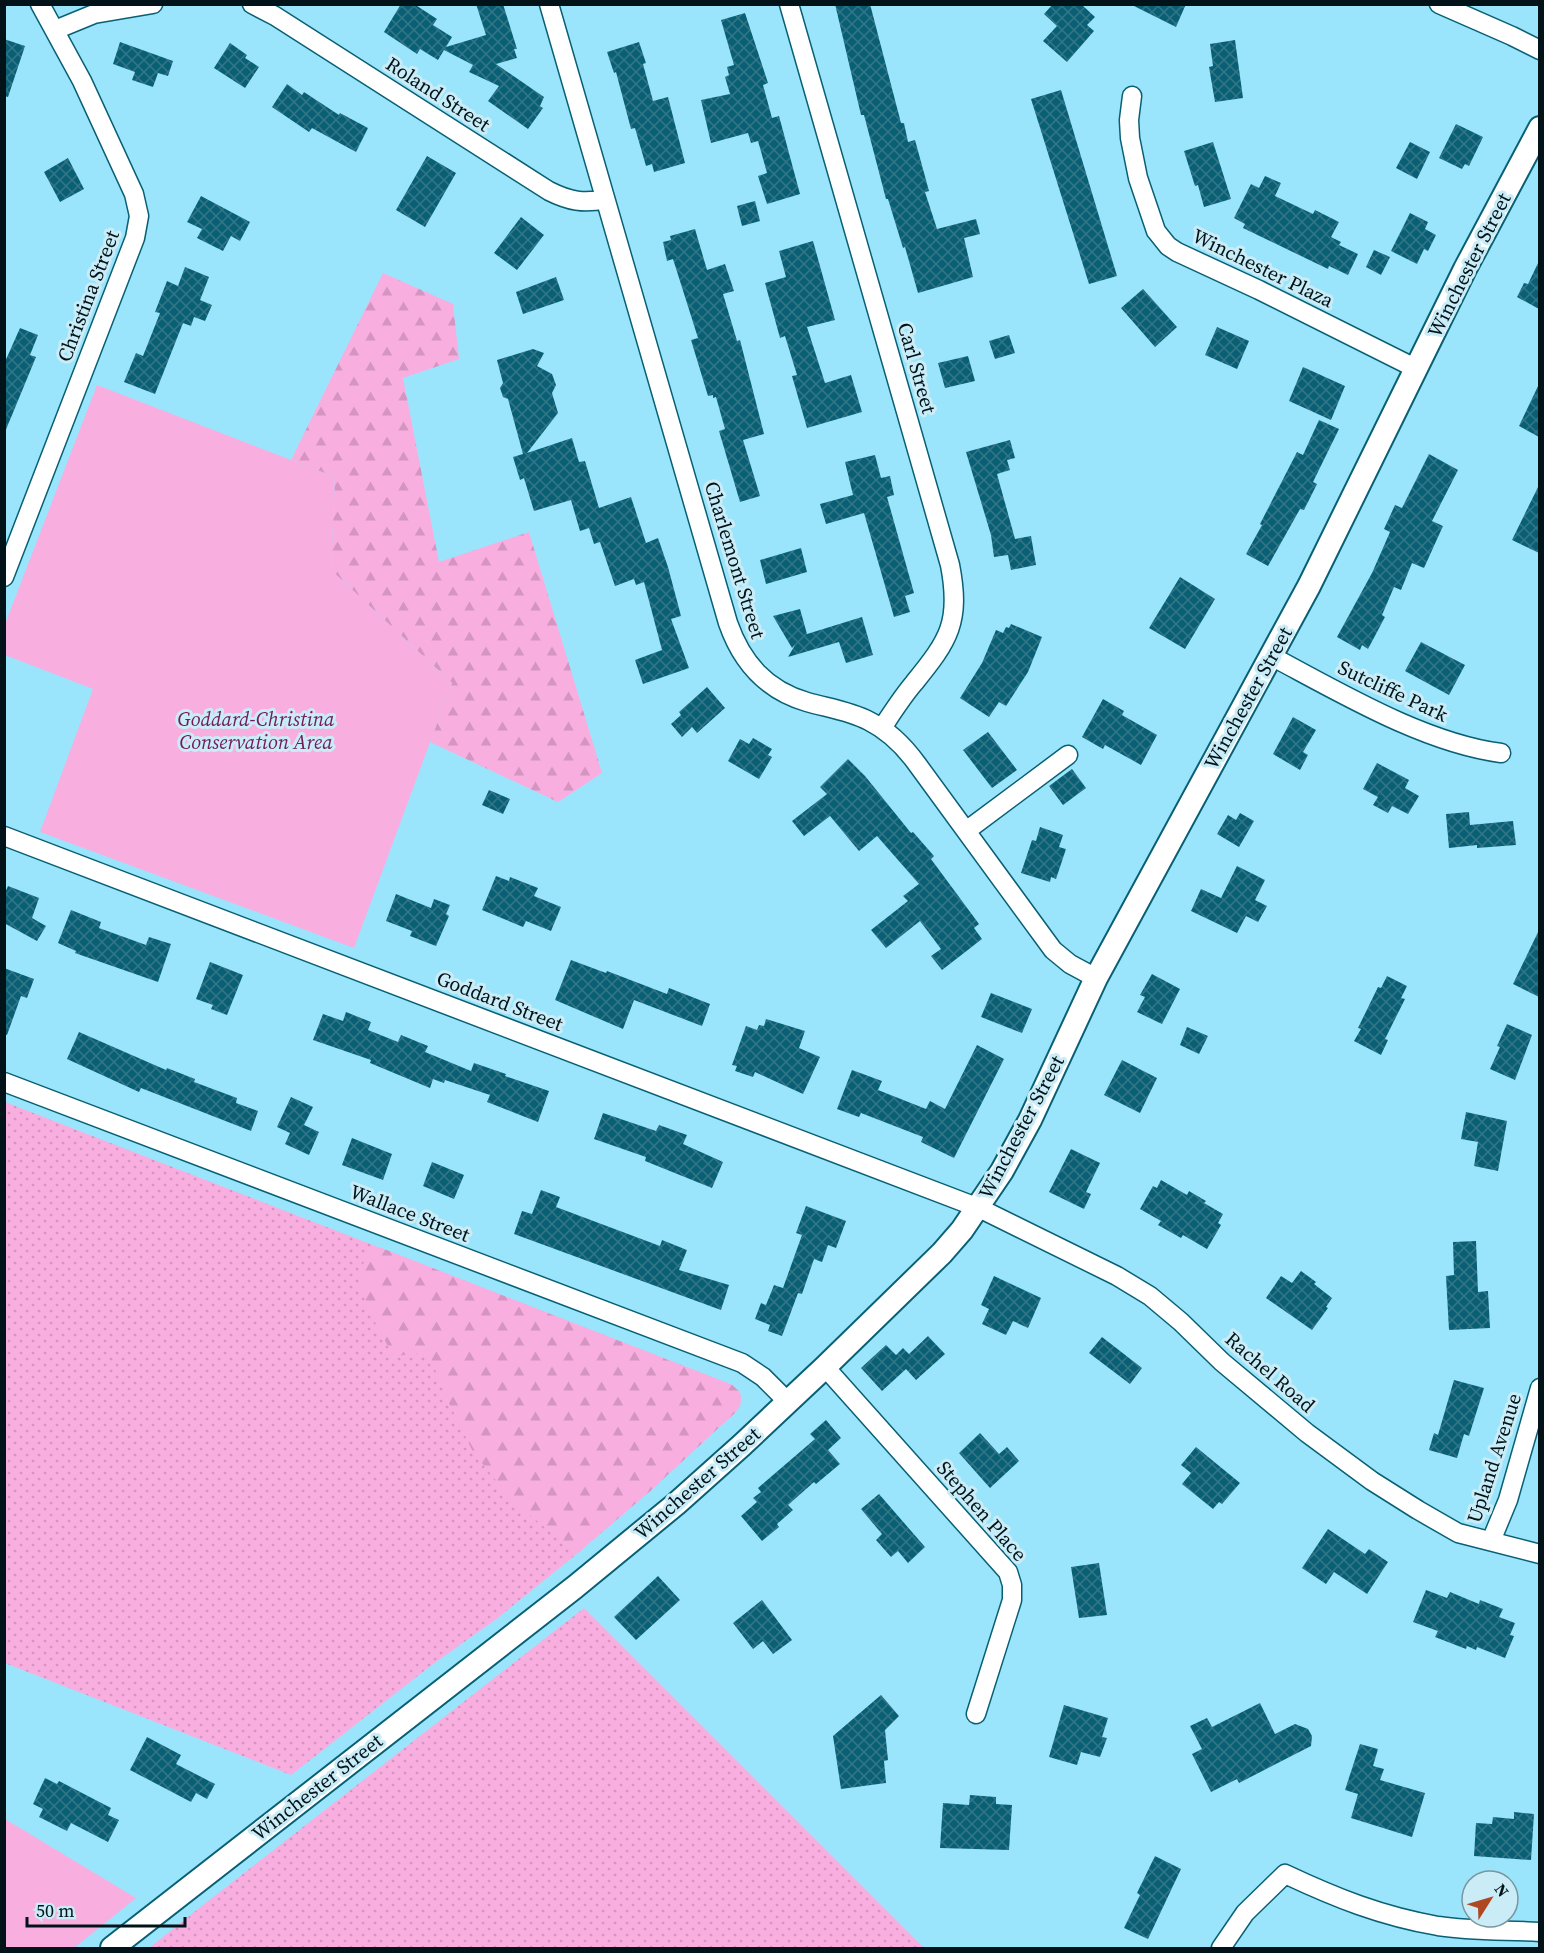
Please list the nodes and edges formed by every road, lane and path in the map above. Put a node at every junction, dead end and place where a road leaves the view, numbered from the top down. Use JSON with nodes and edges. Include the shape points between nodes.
{"nodes":[{"id":1,"x":40,"y":4,"type":"edge"},
{"id":2,"x":153,"y":4,"type":"edge"},
{"id":3,"x":252,"y":4,"type":"edge"},
{"id":4,"x":549,"y":4,"type":"edge"},
{"id":5,"x":789,"y":4,"type":"edge"},
{"id":6,"x":1439,"y":4,"type":"edge"},
{"id":7,"x":55,"y":30,"type":"junction"},
{"id":8,"x":1539,"y":50,"type":"edge"},
{"id":9,"x":1132,"y":96,"type":"dead end"},
{"id":10,"x":1539,"y":129,"type":"edge"},
{"id":11,"x":605,"y":198,"type":"junction"},
{"id":12,"x":1417,"y":369,"type":"junction"},
{"id":13,"x":4,"y":577,"type":"edge"},
{"id":14,"x":1271,"y":656,"type":"junction"},
{"id":15,"x":882,"y":728,"type":"junction"},
{"id":16,"x":1501,"y":753,"type":"dead end"},
{"id":17,"x":1068,"y":755,"type":"dead end"},
{"id":18,"x":966,"y":831,"type":"junction"},
{"id":19,"x":4,"y":836,"type":"edge"},
{"id":20,"x":1096,"y":978,"type":"junction"},
{"id":21,"x":4,"y":1082,"type":"edge"},
{"id":22,"x":979,"y":1208,"type":"junction"},
{"id":23,"x":825,"y":1367,"type":"junction"},
{"id":24,"x":1539,"y":1388,"type":"edge"},
{"id":25,"x":788,"y":1402,"type":"junction"},
{"id":26,"x":1491,"y":1541,"type":"junction"},
{"id":27,"x":1539,"y":1554,"type":"edge"},
{"id":28,"x":976,"y":1714,"type":"dead end"},
{"id":29,"x":1539,"y":1932,"type":"edge"},
{"id":30,"x":112,"y":1948,"type":"edge"},
{"id":31,"x":1221,"y":1948,"type":"edge"}],
"edges":[{"from":1,"to":7,"type":"street","name":"Christina Street"},
{"from":2,"to":7,"type":"street","via":[[94,14]]},
{"from":3,"to":11,"type":"street","name":"Roland Street","via":[[549,191],[578,202]]},
{"from":4,"to":11,"type":"street","name":"Charlemont Street"},
{"from":5,"to":15,"type":"street","name":"Carl Street","via":[[954,584],[951,624],[945,643]]},
{"from":6,"to":8,"type":"street"},
{"from":7,"to":13,"type":"street","name":"Christina Street","via":[[129,182],[137,204],[138,227]]},
{"from":9,"to":12,"type":"street","name":"Winchester Plaza","via":[[1132,157],[1155,228],[1168,246]]},
{"from":10,"to":12,"type":"street","name":"Winchester Street"},
{"from":11,"to":15,"type":"street","name":"Charlemont Street","via":[[734,640],[743,658],[786,694]]},
{"from":12,"to":14,"type":"street","name":"Winchester Street"},
{"from":14,"to":16,"type":"street","name":"Sutcliffe Park","via":[[1413,727],[1462,746]]},
{"from":14,"to":20,"type":"street","name":"Winchester Street"},
{"from":15,"to":18,"type":"street","name":"Charlemont Street","via":[[907,751]]},
{"from":17,"to":18,"type":"street"},
{"from":18,"to":20,"type":"street","name":"Charlemont Street","via":[[1053,950]]},
{"from":19,"to":22,"type":"street","name":"Goddard Street"},
{"from":20,"to":22,"type":"street","name":"Winchester Street","via":[[1030,1120]]},
{"from":21,"to":25,"type":"street","name":"Wallace Street","via":[[742,1363],[764,1377]]},
{"from":22,"to":23,"type":"street","name":"Winchester Street","via":[[942,1253]]},
{"from":22,"to":26,"type":"street","name":"Rachel Road","via":[[1135,1286],[1166,1308],[1289,1419],[1372,1480],[1458,1533]]},
{"from":23,"to":25,"type":"street","name":"Winchester Street"},
{"from":23,"to":28,"type":"street","name":"Stephen Place","via":[[1009,1575],[1012,1600]]},
{"from":24,"to":26,"type":"street","name":"Upland Avenue","via":[[1508,1500]]},
{"from":25,"to":30,"type":"street","name":"Winchester Street","via":[[642,1532]]},
{"from":26,"to":27,"type":"street","name":"Rachel Road"},
{"from":29,"to":31,"type":"street","via":[[1440,1926],[1403,1918],[1360,1907],[1285,1874],[1245,1913]]}]}
